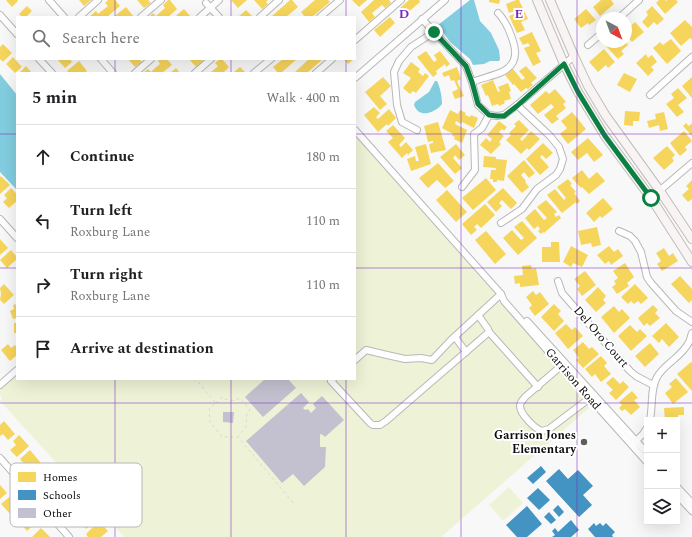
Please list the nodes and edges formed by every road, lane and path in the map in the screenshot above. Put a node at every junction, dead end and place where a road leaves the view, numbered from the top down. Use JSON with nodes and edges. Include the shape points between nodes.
{"nodes":[{"id":1,"x":49,"y":0,"type":"edge"},
{"id":2,"x":98,"y":0,"type":"edge"},
{"id":3,"x":161,"y":0,"type":"edge"},
{"id":4,"x":219,"y":0,"type":"edge"},
{"id":5,"x":280,"y":0,"type":"edge"},
{"id":6,"x":340,"y":0,"type":"edge"},
{"id":7,"x":401,"y":0,"type":"edge"},
{"id":8,"x":445,"y":0,"type":"edge"},
{"id":9,"x":537,"y":0,"type":"edge"},
{"id":10,"x":550,"y":0,"type":"edge"},
{"id":11,"x":639,"y":0,"type":"edge"},
{"id":12,"x":208,"y":5,"type":"junction"},
{"id":13,"x":626,"y":12,"type":"edge"},
{"id":14,"x":498,"y":13,"type":"dead end"},
{"id":15,"x":0,"y":15,"type":"edge"},
{"id":16,"x":63,"y":16,"type":"edge"},
{"id":17,"x":80,"y":16,"type":"edge"},
{"id":18,"x":141,"y":16,"type":"edge"},
{"id":19,"x":201,"y":16,"type":"edge"},
{"id":20,"x":218,"y":16,"type":"edge"},
{"id":21,"x":261,"y":16,"type":"edge"},
{"id":22,"x":321,"y":16,"type":"edge"},
{"id":23,"x":422,"y":20,"type":"junction"},
{"id":24,"x":434,"y":32,"type":"junction"},
{"id":25,"x":16,"y":33,"type":"edge"},
{"id":26,"x":596,"y":38,"type":"edge"},
{"id":27,"x":356,"y":39,"type":"edge"},
{"id":28,"x":588,"y":45,"type":"dead end"},
{"id":29,"x":574,"y":56,"type":"junction"},
{"id":30,"x":692,"y":57,"type":"edge"},
{"id":31,"x":40,"y":60,"type":"edge"},
{"id":32,"x":102,"y":60,"type":"edge"},
{"id":33,"x":150,"y":60,"type":"edge"},
{"id":34,"x":210,"y":60,"type":"edge"},
{"id":35,"x":269,"y":60,"type":"edge"},
{"id":36,"x":331,"y":60,"type":"edge"},
{"id":37,"x":564,"y":64,"type":"junction"},
{"id":38,"x":51,"y":72,"type":"edge"},
{"id":39,"x":113,"y":72,"type":"edge"},
{"id":40,"x":136,"y":72,"type":"edge"},
{"id":41,"x":196,"y":72,"type":"edge"},
{"id":42,"x":255,"y":72,"type":"edge"},
{"id":43,"x":317,"y":72,"type":"edge"},
{"id":44,"x":356,"y":77,"type":"edge"},
{"id":45,"x":472,"y":82,"type":"junction"},
{"id":46,"x":650,"y":95,"type":"dead end"},
{"id":47,"x":517,"y":106,"type":"junction"},
{"id":48,"x":489,"y":115,"type":"junction"},
{"id":49,"x":417,"y":130,"type":"dead end"},
{"id":50,"x":356,"y":131,"type":"edge"},
{"id":51,"x":692,"y":163,"type":"edge"},
{"id":52,"x":462,"y":187,"type":"dead end"},
{"id":53,"x":660,"y":190,"type":"junction"},
{"id":54,"x":651,"y":198,"type":"junction"},
{"id":55,"x":0,"y":219,"type":"edge"},
{"id":56,"x":501,"y":223,"type":"dead end"},
{"id":57,"x":619,"y":231,"type":"dead end"},
{"id":58,"x":16,"y":237,"type":"edge"},
{"id":59,"x":692,"y":239,"type":"edge"},
{"id":60,"x":692,"y":262,"type":"edge"},
{"id":61,"x":558,"y":281,"type":"dead end"},
{"id":62,"x":501,"y":294,"type":"junction"},
{"id":63,"x":478,"y":315,"type":"junction"},
{"id":64,"x":692,"y":322,"type":"edge"},
{"id":65,"x":489,"y":332,"type":"junction"},
{"id":66,"x":692,"y":334,"type":"edge"},
{"id":67,"x":455,"y":337,"type":"junction"},
{"id":68,"x":466,"y":352,"type":"junction"},
{"id":69,"x":356,"y":359,"type":"edge"},
{"id":70,"x":561,"y":366,"type":"junction"},
{"id":71,"x":16,"y":371,"type":"edge"},
{"id":72,"x":195,"y":380,"type":"edge"},
{"id":73,"x":332,"y":380,"type":"edge"},
{"id":74,"x":0,"y":385,"type":"edge"},
{"id":75,"x":653,"y":385,"type":"junction"},
{"id":76,"x":538,"y":387,"type":"junction"},
{"id":77,"x":590,"y":398,"type":"junction"},
{"id":78,"x":216,"y":403,"type":"junction"},
{"id":79,"x":650,"y":417,"type":"edge"},
{"id":80,"x":644,"y":432,"type":"edge"},
{"id":81,"x":238,"y":437,"type":"junction"},
{"id":82,"x":634,"y":443,"type":"junction"},
{"id":83,"x":644,"y":451,"type":"edge"},
{"id":84,"x":0,"y":458,"type":"edge"},
{"id":85,"x":644,"y":458,"type":"edge"},
{"id":86,"x":10,"y":469,"type":"edge"},
{"id":87,"x":680,"y":493,"type":"edge"},
{"id":88,"x":680,"y":494,"type":"edge"},
{"id":89,"x":692,"y":504,"type":"edge"},
{"id":90,"x":295,"y":505,"type":"dead end"},
{"id":91,"x":692,"y":512,"type":"edge"},
{"id":92,"x":60,"y":527,"type":"edge"},
{"id":93,"x":69,"y":537,"type":"edge"}],
"edges":[{"from":1,"to":16,"type":"street"},
{"from":2,"to":17,"type":"street"},
{"from":3,"to":18,"type":"street"},
{"from":4,"to":12,"type":"street"},
{"from":5,"to":21,"type":"street"},
{"from":6,"to":22,"type":"street"},
{"from":7,"to":27,"type":"street"},
{"from":8,"to":23,"type":"street"},
{"from":9,"to":37,"type":"main road"},
{"from":10,"to":29,"type":"main road"},
{"from":11,"to":13,"type":"street"},
{"from":12,"to":19,"type":"street"},
{"from":12,"to":20,"type":"street"},
{"from":14,"to":45,"type":"street","via":[[514,41],[516,52],[513,63],[503,72]]},
{"from":15,"to":25,"type":"street"},
{"from":23,"to":24,"type":"street"},
{"from":23,"to":44,"type":"street"},
{"from":24,"to":45,"type":"street","via":[[466,66]]},
{"from":24,"to":49,"type":"street","via":[[411,47],[399,61],[394,72],[397,105],[402,122]]},
{"from":26,"to":28,"type":"street"},
{"from":29,"to":37,"type":"street"},
{"from":29,"to":53,"type":"main road","via":[[606,116]]},
{"from":30,"to":46,"type":"street"},
{"from":31,"to":38,"type":"street"},
{"from":32,"to":39,"type":"street"},
{"from":33,"to":40,"type":"street"},
{"from":34,"to":41,"type":"street"},
{"from":35,"to":42,"type":"street"},
{"from":36,"to":43,"type":"street"},
{"from":37,"to":47,"type":"street"},
{"from":37,"to":54,"type":"main road","via":[[605,136]]},
{"from":45,"to":48,"type":"street","via":[[478,104]]},
{"from":47,"to":48,"type":"street","via":[[504,116]]},
{"from":47,"to":56,"type":"street","via":[[550,136],[559,147],[563,159],[556,175],[537,189],[522,209]]},
{"from":48,"to":52,"type":"street","via":[[482,128],[474,134],[475,170]]},
{"from":50,"to":62,"type":"street","name":"Garrison Road"},
{"from":51,"to":53,"type":"street"},
{"from":53,"to":54,"type":"street"},
{"from":53,"to":59,"type":"main road"},
{"from":54,"to":60,"type":"main road"},
{"from":55,"to":58,"type":"street"},
{"from":57,"to":64,"type":"street","via":[[630,236],[635,242],[651,283],[676,311]]},
{"from":61,"to":75,"type":"street","name":"Del Oro Court","via":[[562,293],[630,371]]},
{"from":62,"to":63,"type":"street"},
{"from":62,"to":70,"type":"street","name":"Garrison Road","via":[[504,301]]},
{"from":62,"to":82,"type":"street","name":"Garrison Road"},
{"from":63,"to":65,"type":"street"},
{"from":63,"to":67,"type":"street"},
{"from":65,"to":68,"type":"street"},
{"from":65,"to":76,"type":"street"},
{"from":66,"to":75,"type":"street","via":[[689,343],[658,375]]},
{"from":67,"to":68,"type":"street"},
{"from":67,"to":69,"type":"street","via":[[432,360],[405,359],[366,350]]},
{"from":68,"to":73,"type":"street","via":[[380,425],[370,423]]},
{"from":70,"to":76,"type":"street"},
{"from":70,"to":77,"type":"street","name":"Garrison Road"},
{"from":71,"to":74,"type":"street"},
{"from":72,"to":78,"type":"path"},
{"from":75,"to":79,"type":"street"},
{"from":76,"to":77,"type":"street","via":[[525,397],[520,407],[535,428],[542,431],[550,429]]},
{"from":77,"to":82,"type":"street","name":"Garrison Road"},
{"from":78,"to":81,"type":"path","via":[[209,409],[210,422],[222,437]]},
{"from":78,"to":81,"type":"path","via":[[222,397],[236,401],[240,398],[250,410],[247,413],[246,427]]},
{"from":80,"to":82,"type":"street"},
{"from":81,"to":90,"type":"path"},
{"from":82,"to":83,"type":"street","name":"Garrison Road"},
{"from":82,"to":85,"type":"street","name":"Garrison Road"},
{"from":84,"to":86,"type":"street"},
{"from":87,"to":89,"type":"street"},
{"from":88,"to":91,"type":"street"},
{"from":92,"to":93,"type":"street"}]}
